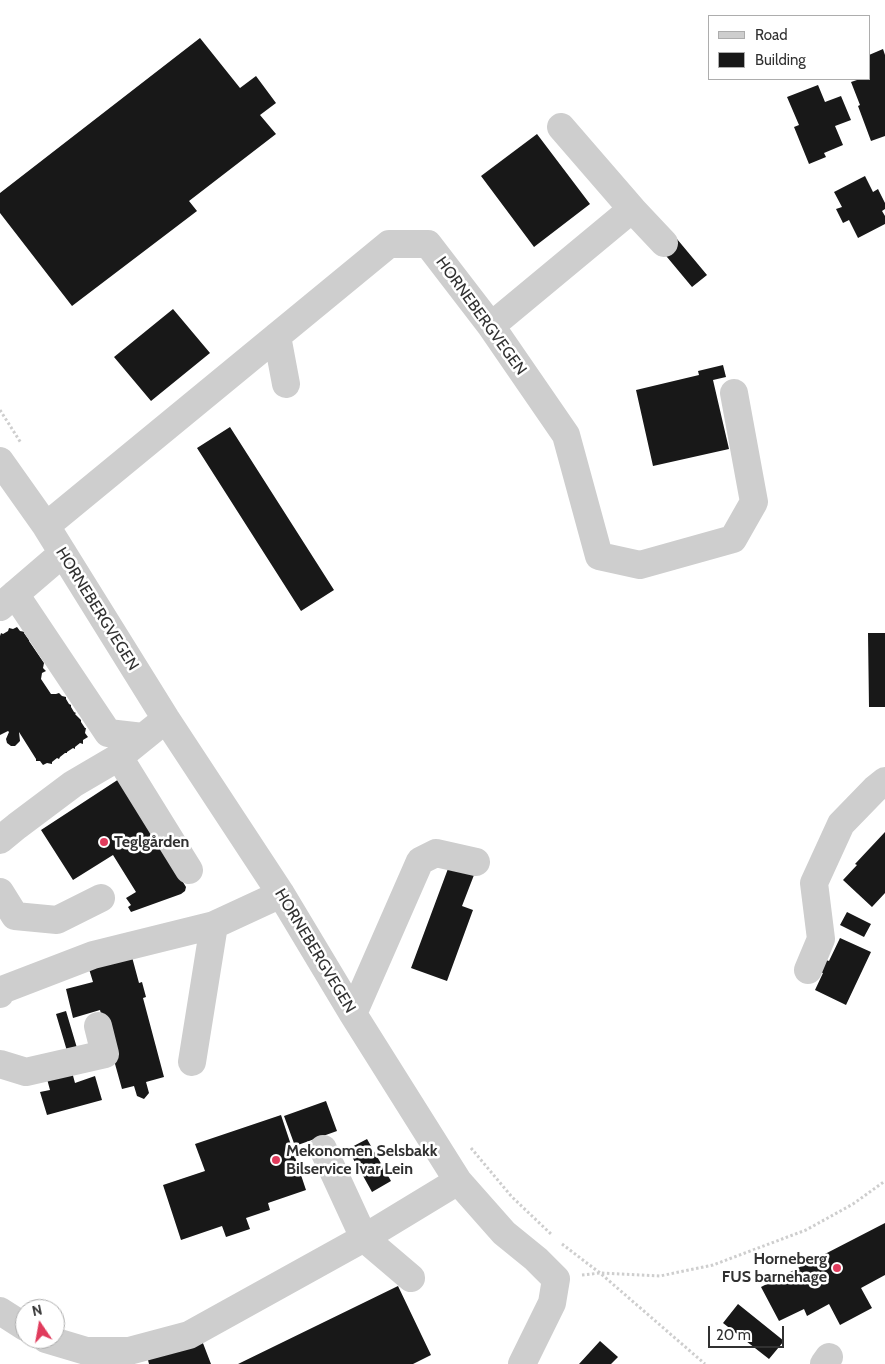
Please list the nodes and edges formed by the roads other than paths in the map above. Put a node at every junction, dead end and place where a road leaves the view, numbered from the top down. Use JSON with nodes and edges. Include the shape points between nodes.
{"nodes":[{"id":1,"x":561,"y":127,"type":"dead end"},
{"id":2,"x":632,"y":209,"type":"junction"},
{"id":3,"x":664,"y":243,"type":"dead end"},
{"id":4,"x":491,"y":326,"type":"junction"},
{"id":5,"x":277,"y":336,"type":"junction"},
{"id":6,"x":286,"y":384,"type":"dead end"},
{"id":7,"x":734,"y":393,"type":"dead end"},
{"id":8,"x":0,"y":461,"type":"edge"},
{"id":9,"x":46,"y":526,"type":"junction"},
{"id":10,"x":63,"y":553,"type":"junction"},
{"id":11,"x":8,"y":600,"type":"edge"},
{"id":12,"x":166,"y":719,"type":"junction"},
{"id":13,"x":143,"y":737,"type":"junction"},
{"id":14,"x":119,"y":757,"type":"junction"},
{"id":15,"x":885,"y":781,"type":"edge"},
{"id":16,"x":0,"y":840,"type":"edge"},
{"id":17,"x":476,"y":862,"type":"dead end"},
{"id":18,"x":189,"y":870,"type":"dead end"},
{"id":19,"x":0,"y":892,"type":"edge"},
{"id":20,"x":281,"y":894,"type":"junction"},
{"id":21,"x":101,"y":898,"type":"dead end"},
{"id":22,"x":214,"y":925,"type":"junction"},
{"id":23,"x":808,"y":970,"type":"dead end"},
{"id":24,"x":0,"y":994,"type":"edge"},
{"id":25,"x":353,"y":1014,"type":"junction"},
{"id":26,"x":98,"y":1026,"type":"dead end"},
{"id":27,"x":192,"y":1062,"type":"dead end"},
{"id":28,"x":0,"y":1064,"type":"edge"},
{"id":29,"x":323,"y":1149,"type":"dead end"},
{"id":30,"x":458,"y":1180,"type":"junction"},
{"id":31,"x":364,"y":1238,"type":"junction"},
{"id":32,"x":411,"y":1278,"type":"dead end"},
{"id":33,"x":0,"y":1311,"type":"edge"},
{"id":34,"x":15,"y":1321,"type":"edge"},
{"id":35,"x":65,"y":1345,"type":"edge"},
{"id":36,"x":522,"y":1364,"type":"edge"}],
"edges":[{"from":1,"to":2,"type":"street"},
{"from":2,"to":3,"type":"street"},
{"from":2,"to":4,"type":"street"},
{"from":4,"to":5,"type":"street","name":"HORNEBERGVEGEN","via":[[428,244],[389,244]]},
{"from":4,"to":7,"type":"street","name":"HORNEBERGVEGEN","via":[[566,435],[599,556],[640,565],[732,539],[754,502]]},
{"from":5,"to":6,"type":"street"},
{"from":5,"to":9,"type":"street","name":"HORNEBERGVEGEN"},
{"from":8,"to":9,"type":"street","name":"HORNEBERGVEGEN"},
{"from":9,"to":10,"type":"street","name":"HORNEBERGVEGEN"},
{"from":10,"to":11,"type":"street"},
{"from":10,"to":12,"type":"street","name":"HORNEBERGVEGEN"},
{"from":11,"to":13,"type":"street","via":[[108,733]]},
{"from":12,"to":13,"type":"street"},
{"from":12,"to":20,"type":"street","name":"HORNEBERGVEGEN"},
{"from":13,"to":14,"type":"street"},
{"from":14,"to":16,"type":"street","via":[[74,784]]},
{"from":14,"to":18,"type":"street"},
{"from":15,"to":23,"type":"street","via":[[841,824],[814,883],[821,939]]},
{"from":17,"to":25,"type":"street","via":[[436,853],[420,861]]},
{"from":19,"to":21,"type":"street","via":[[15,916],[57,920]]},
{"from":20,"to":22,"type":"street"},
{"from":20,"to":25,"type":"street","name":"HORNEBERGVEGEN"},
{"from":22,"to":24,"type":"street","via":[[93,955],[2,990]]},
{"from":22,"to":27,"type":"street"},
{"from":25,"to":30,"type":"street","name":"HORNEBERGVEGEN"},
{"from":26,"to":28,"type":"street","via":[[106,1054],[26,1072]]},
{"from":29,"to":31,"type":"street"},
{"from":30,"to":31,"type":"street"},
{"from":30,"to":36,"type":"street","name":"HORNEBERGVEGEN","via":[[504,1233],[556,1278],[552,1303]]},
{"from":31,"to":32,"type":"street"},
{"from":31,"to":35,"type":"street","via":[[189,1335],[129,1351],[86,1352]]},
{"from":33,"to":34,"type":"street"}]}
